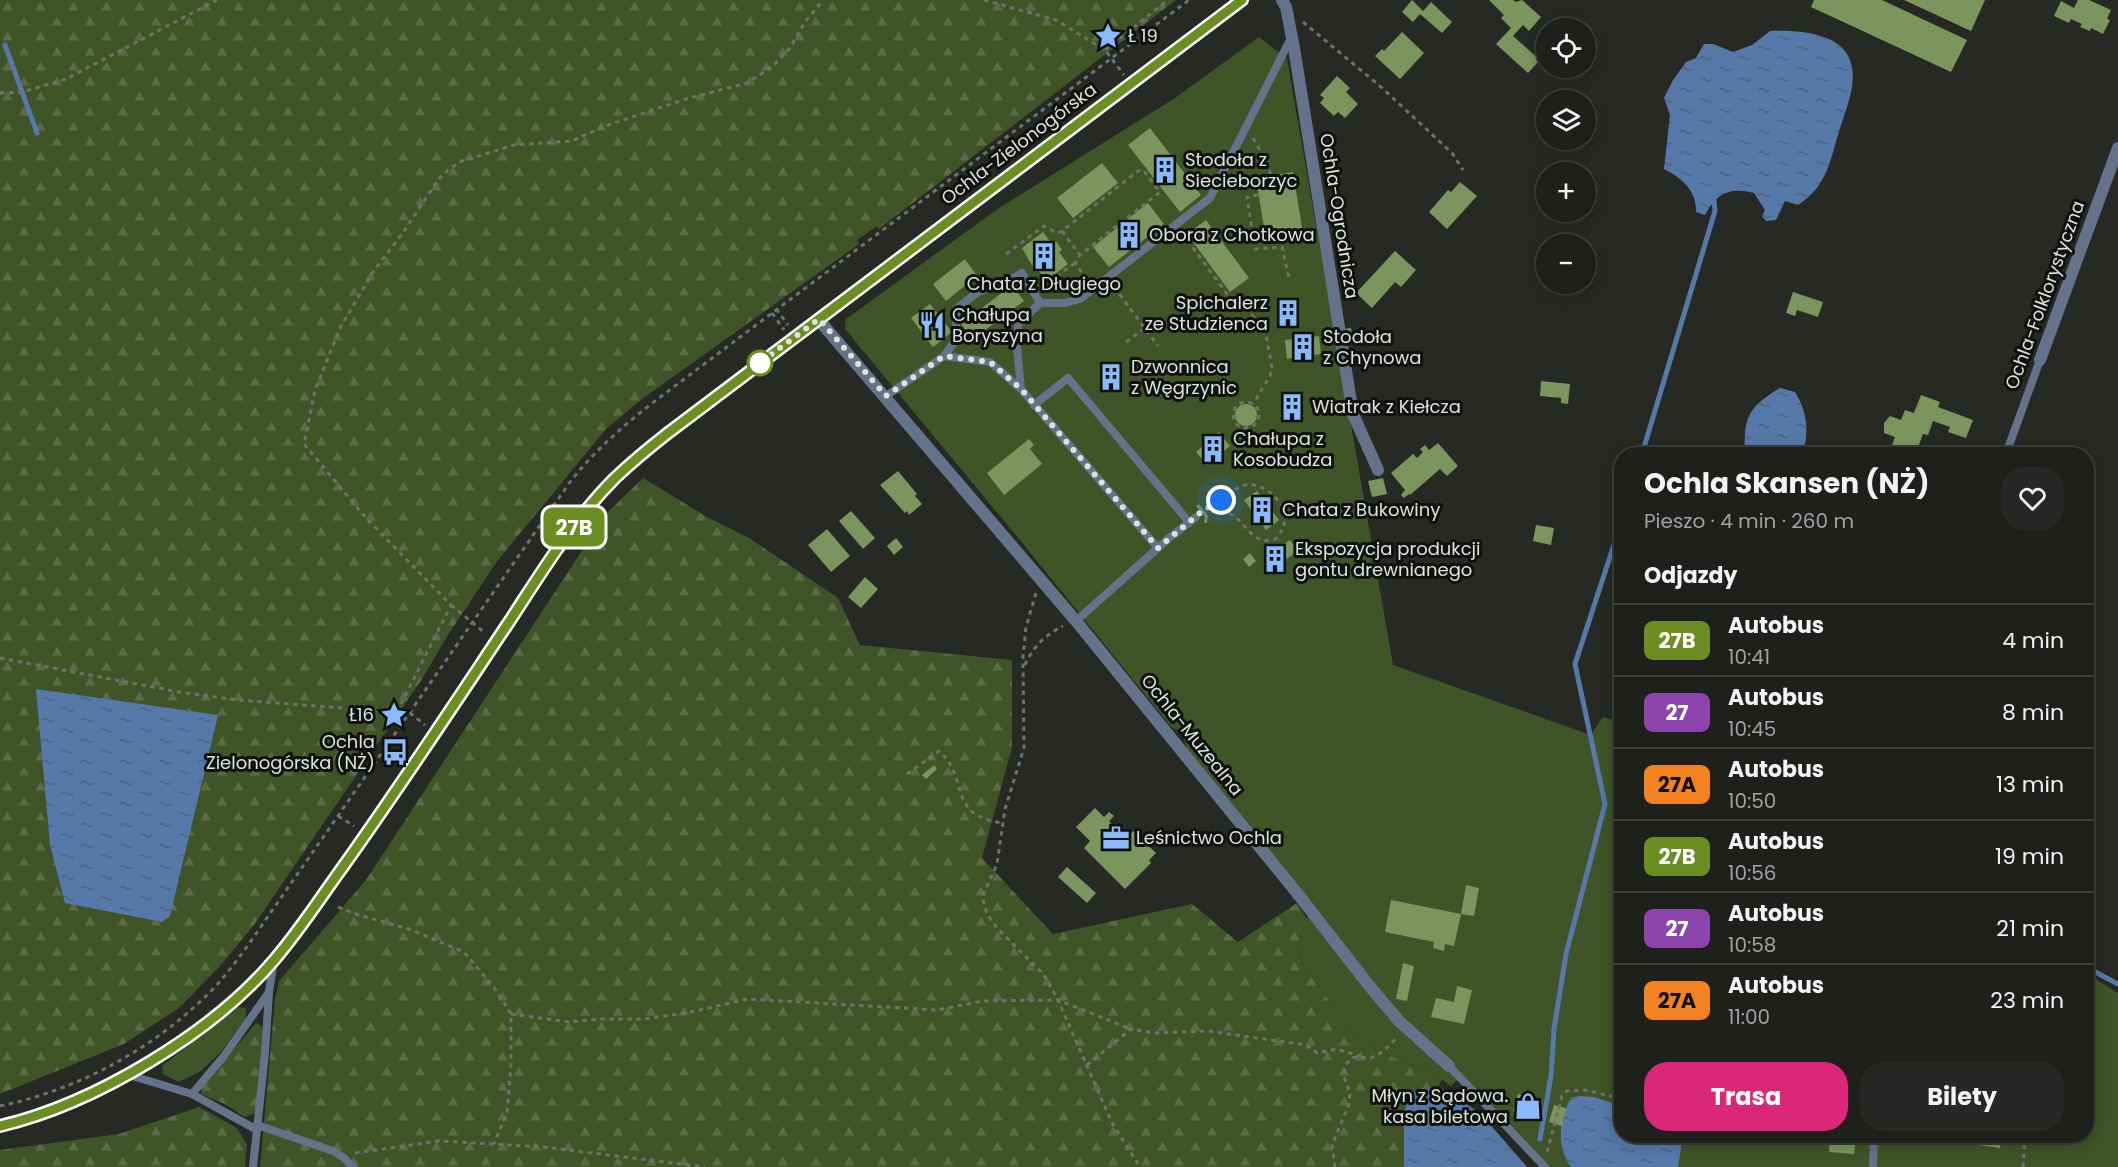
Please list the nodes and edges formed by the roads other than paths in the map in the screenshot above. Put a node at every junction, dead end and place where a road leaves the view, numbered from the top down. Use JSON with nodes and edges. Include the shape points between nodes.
{"nodes":[{"id":1,"x":1242,"y":0,"type":"edge"},
{"id":2,"x":1284,"y":3,"type":"edge"},
{"id":3,"x":1292,"y":36,"type":"junction"},
{"id":4,"x":2118,"y":148,"type":"edge"},
{"id":5,"x":1040,"y":303,"type":"junction"},
{"id":6,"x":819,"y":319,"type":"junction"},
{"id":7,"x":944,"y":356,"type":"junction"},
{"id":8,"x":2040,"y":360,"type":"joint"},
{"id":9,"x":1021,"y":389,"type":"junction"},
{"id":10,"x":886,"y":396,"type":"junction"},
{"id":11,"x":1034,"y":405,"type":"junction"},
{"id":12,"x":2009,"y":447,"type":"edge"},
{"id":13,"x":1378,"y":470,"type":"dead end"},
{"id":14,"x":1158,"y":548,"type":"junction"},
{"id":15,"x":1076,"y":621,"type":"junction"},
{"id":16,"x":274,"y":960,"type":"junction"},
{"id":17,"x":269,"y":992,"type":"junction"},
{"id":18,"x":1449,"y":1066,"type":"joint"},
{"id":19,"x":129,"y":1075,"type":"junction"},
{"id":20,"x":192,"y":1094,"type":"junction"},
{"id":21,"x":0,"y":1126,"type":"edge"},
{"id":22,"x":257,"y":1128,"type":"junction"},
{"id":23,"x":1874,"y":1143,"type":"edge"},
{"id":24,"x":253,"y":1167,"type":"edge"},
{"id":25,"x":353,"y":1167,"type":"edge"},
{"id":26,"x":1545,"y":1167,"type":"edge"},
{"id":27,"x":1873,"y":1167,"type":"edge"}],
"edges":[{"from":1,"to":6,"type":"street","name":"Ochla-Zielonogórska"},
{"from":2,"to":3,"type":"street","name":"Ochla-Ogrodnicza"},
{"from":3,"to":5,"type":"lane","via":[[1210,198],[1080,298]]},
{"from":3,"to":13,"type":"street","name":"Ochla-Ogrodnicza","via":[[1353,414]]},
{"from":4,"to":8,"type":"street","name":"Ochla-Folklorystyczna"},
{"from":5,"to":7,"type":"lane","via":[[1022,273],[978,292],[956,309],[956,340]]},
{"from":5,"to":9,"type":"lane","via":[[1018,324]]},
{"from":6,"to":10,"type":"street","name":"Ochla-Muzealna"},
{"from":6,"to":16,"type":"street","name":"Ochla-Zielonogórska","via":[[792,334],[616,477],[567,536],[367,835]]},
{"from":7,"to":9,"type":"lane","via":[[990,362]]},
{"from":7,"to":10,"type":"lane"},
{"from":8,"to":12,"type":"lane","name":"Ochla-Folklorystyczna"},
{"from":9,"to":11,"type":"lane"},
{"from":10,"to":15,"type":"street","name":"Ochla-Muzealna"},
{"from":11,"to":14,"type":"lane"},
{"from":11,"to":14,"type":"lane","via":[[1068,378],[1195,517]]},
{"from":14,"to":15,"type":"lane"},
{"from":15,"to":18,"type":"street","name":"Ochla-Muzealna","via":[[1371,988],[1406,1028]]},
{"from":16,"to":17,"type":"lane"},
{"from":16,"to":19,"type":"street","name":"Ochla-Zielonogórska","via":[[205,1024]]},
{"from":17,"to":20,"type":"lane"},
{"from":17,"to":22,"type":"lane"},
{"from":18,"to":26,"type":"lane","name":"Ochla-Muzealna"},
{"from":19,"to":20,"type":"lane"},
{"from":19,"to":21,"type":"street","name":"Ochla-Zielonogórska","via":[[61,1107]]},
{"from":20,"to":22,"type":"lane"},
{"from":22,"to":24,"type":"lane"},
{"from":22,"to":25,"type":"lane","via":[[333,1151]]},
{"from":23,"to":27,"type":"lane"}]}
